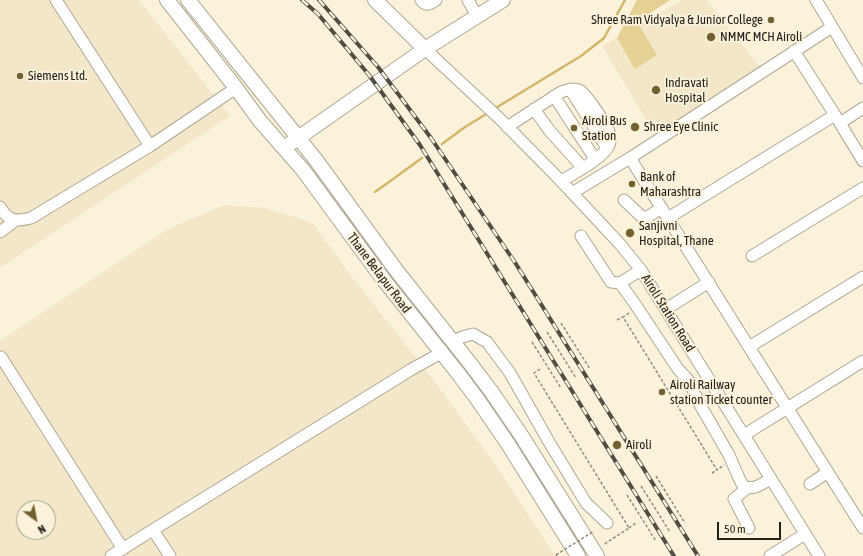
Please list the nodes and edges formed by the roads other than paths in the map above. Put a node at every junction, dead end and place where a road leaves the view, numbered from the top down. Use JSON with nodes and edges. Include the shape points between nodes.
{"nodes":[{"id":1,"x":56,"y":0,"type":"edge"},
{"id":2,"x":167,"y":0,"type":"edge"},
{"id":3,"x":188,"y":0,"type":"edge"},
{"id":4,"x":375,"y":0,"type":"edge"},
{"id":5,"x":421,"y":0,"type":"edge"},
{"id":6,"x":436,"y":0,"type":"edge"},
{"id":7,"x":468,"y":0,"type":"edge"},
{"id":8,"x":503,"y":0,"type":"edge"},
{"id":9,"x":816,"y":0,"type":"edge"},
{"id":10,"x":477,"y":16,"type":"junction"},
{"id":11,"x":832,"y":26,"type":"junction"},
{"id":12,"x":424,"y":49,"type":"junction"},
{"id":13,"x":794,"y":51,"type":"junction"},
{"id":14,"x":863,"y":78,"type":"edge"},
{"id":15,"x":236,"y":88,"type":"junction"},
{"id":16,"x":554,"y":96,"type":"junction"},
{"id":17,"x":863,"y":108,"type":"edge"},
{"id":18,"x":534,"y":109,"type":"junction"},
{"id":19,"x":838,"y":119,"type":"junction"},
{"id":20,"x":507,"y":127,"type":"junction"},
{"id":21,"x":298,"y":138,"type":"junction"},
{"id":22,"x":150,"y":146,"type":"junction"},
{"id":23,"x":284,"y":148,"type":"junction"},
{"id":24,"x":630,"y":158,"type":"junction"},
{"id":25,"x":595,"y":159,"type":"junction"},
{"id":26,"x":863,"y":161,"type":"edge"},
{"id":27,"x":583,"y":168,"type":"junction"},
{"id":28,"x":560,"y":181,"type":"junction"},
{"id":29,"x":863,"y":188,"type":"edge"},
{"id":30,"x":572,"y":193,"type":"junction"},
{"id":31,"x":624,"y":200,"type":"dead end"},
{"id":32,"x":0,"y":207,"type":"edge"},
{"id":33,"x":662,"y":208,"type":"junction"},
{"id":34,"x":668,"y":218,"type":"junction"},
{"id":35,"x":16,"y":220,"type":"junction"},
{"id":36,"x":0,"y":232,"type":"edge"},
{"id":37,"x":582,"y":236,"type":"dead end"},
{"id":38,"x":752,"y":256,"type":"dead end"},
{"id":39,"x":641,"y":270,"type":"junction"},
{"id":40,"x":863,"y":277,"type":"edge"},
{"id":41,"x":709,"y":282,"type":"junction"},
{"id":42,"x":620,"y":283,"type":"junction"},
{"id":43,"x":666,"y":309,"type":"junction"},
{"id":44,"x":454,"y":342,"type":"junction"},
{"id":45,"x":749,"y":348,"type":"junction"},
{"id":46,"x":441,"y":353,"type":"junction"},
{"id":47,"x":1,"y":357,"type":"dead end"},
{"id":48,"x":863,"y":360,"type":"edge"},
{"id":49,"x":787,"y":408,"type":"junction"},
{"id":50,"x":744,"y":435,"type":"junction"},
{"id":51,"x":828,"y":472,"type":"junction"},
{"id":52,"x":771,"y":479,"type":"junction"},
{"id":53,"x":810,"y":484,"type":"dead end"},
{"id":54,"x":747,"y":488,"type":"junction"},
{"id":55,"x":861,"y":522,"type":"edge"},
{"id":56,"x":607,"y":524,"type":"dead end"},
{"id":57,"x":749,"y":528,"type":"dead end"},
{"id":58,"x":153,"y":530,"type":"junction"},
{"id":59,"x":805,"y":534,"type":"junction"},
{"id":60,"x":123,"y":549,"type":"junction"},
{"id":61,"x":600,"y":551,"type":"edge"},
{"id":62,"x":111,"y":556,"type":"edge"},
{"id":63,"x":170,"y":556,"type":"edge"},
{"id":64,"x":578,"y":556,"type":"edge"},
{"id":65,"x":770,"y":556,"type":"edge"},
{"id":66,"x":819,"y":556,"type":"edge"}],
"edges":[{"from":1,"to":22,"type":"street"},
{"from":2,"to":15,"type":"main road","name":"Thane Belapur Road"},
{"from":3,"to":21,"type":"main road","name":"Thane Belapur Road"},
{"from":4,"to":12,"type":"main road"},
{"from":5,"to":6,"type":"street","via":[[426,5]]},
{"from":7,"to":10,"type":"street"},
{"from":8,"to":10,"type":"main road"},
{"from":9,"to":11,"type":"street"},
{"from":10,"to":12,"type":"main road"},
{"from":11,"to":13,"type":"street"},
{"from":11,"to":14,"type":"street"},
{"from":12,"to":20,"type":"street","name":"Airoli Station Road"},
{"from":12,"to":21,"type":"main road"},
{"from":13,"to":19,"type":"street"},
{"from":13,"to":24,"type":"street"},
{"from":15,"to":22,"type":"street"},
{"from":15,"to":23,"type":"main road","name":"Thane Belapur Road"},
{"from":16,"to":18,"type":"street"},
{"from":16,"to":25,"type":"street"},
{"from":16,"to":25,"type":"street","via":[[570,89],[580,90],[606,125],[610,144]]},
{"from":17,"to":19,"type":"street"},
{"from":18,"to":20,"type":"street"},
{"from":18,"to":27,"type":"street"},
{"from":19,"to":26,"type":"street"},
{"from":19,"to":34,"type":"street"},
{"from":20,"to":28,"type":"street","name":"Airoli Station Road"},
{"from":21,"to":23,"type":"main road"},
{"from":21,"to":44,"type":"main road","name":"Thane Belapur Road","via":[[396,270]]},
{"from":22,"to":35,"type":"street","via":[[31,218]]},
{"from":23,"to":46,"type":"main road","name":"Thane Belapur Road"},
{"from":24,"to":30,"type":"street"},
{"from":24,"to":33,"type":"street"},
{"from":25,"to":27,"type":"street"},
{"from":27,"to":28,"type":"street"},
{"from":28,"to":30,"type":"street","name":"Airoli Station Road"},
{"from":29,"to":38,"type":"street"},
{"from":30,"to":39,"type":"street","name":"Airoli Station Road"},
{"from":31,"to":33,"type":"street","via":[[642,217],[647,218]]},
{"from":32,"to":35,"type":"street","via":[[10,218]]},
{"from":33,"to":34,"type":"street"},
{"from":34,"to":41,"type":"street"},
{"from":35,"to":36,"type":"street"},
{"from":37,"to":42,"type":"street","via":[[611,282]]},
{"from":39,"to":42,"type":"street"},
{"from":39,"to":43,"type":"street","name":"Airoli Station Road"},
{"from":40,"to":45,"type":"street"},
{"from":41,"to":43,"type":"street"},
{"from":41,"to":45,"type":"street"},
{"from":42,"to":54,"type":"street","via":[[678,369],[689,381],[738,478]]},
{"from":43,"to":50,"type":"street","name":"Airoli Station Road"},
{"from":44,"to":56,"type":"street","via":[[473,334],[487,342],[510,373],[586,503]]},
{"from":44,"to":61,"type":"main road","name":"Thane Belapur Road","via":[[491,391]]},
{"from":45,"to":49,"type":"street"},
{"from":46,"to":58,"type":"street"},
{"from":46,"to":64,"type":"main road","name":"Thane Belapur Road","via":[[508,444]]},
{"from":47,"to":60,"type":"street"},
{"from":48,"to":49,"type":"street"},
{"from":49,"to":50,"type":"street"},
{"from":49,"to":51,"type":"street"},
{"from":50,"to":52,"type":"street","name":"Airoli Station Road"},
{"from":51,"to":53,"type":"street"},
{"from":51,"to":55,"type":"street"},
{"from":52,"to":54,"type":"street","via":[[756,487]]},
{"from":52,"to":59,"type":"street","name":"Airoli Station Road"},
{"from":54,"to":57,"type":"street","via":[[734,499]]},
{"from":58,"to":60,"type":"street"},
{"from":58,"to":63,"type":"street"},
{"from":59,"to":65,"type":"street"},
{"from":59,"to":66,"type":"street","name":"Airoli Station Road"},
{"from":60,"to":62,"type":"street"}]}
